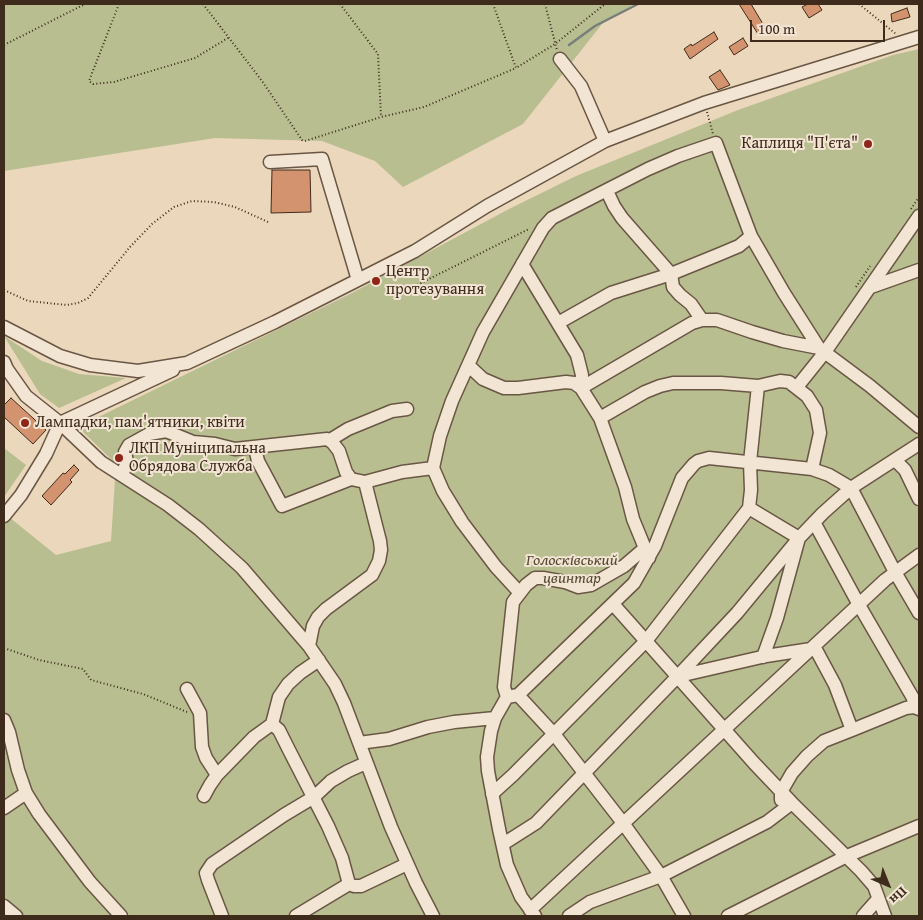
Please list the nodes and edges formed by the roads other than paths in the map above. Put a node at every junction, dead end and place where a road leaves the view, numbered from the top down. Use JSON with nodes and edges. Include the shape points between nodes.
{"nodes":[{"id":1,"x":919,"y":38,"type":"edge"},
{"id":2,"x":560,"y":59,"type":"road end"},
{"id":3,"x":605,"y":141,"type":"junction"},
{"id":4,"x":270,"y":162,"type":"dead end"},
{"id":5,"x":608,"y":190,"type":"junction"},
{"id":6,"x":919,"y":216,"type":"edge"},
{"id":7,"x":751,"y":236,"type":"junction"},
{"id":8,"x":522,"y":264,"type":"junction"},
{"id":9,"x":919,"y":270,"type":"edge"},
{"id":10,"x":671,"y":274,"type":"junction"},
{"id":11,"x":358,"y":280,"type":"junction"},
{"id":12,"x":871,"y":287,"type":"junction"},
{"id":13,"x":702,"y":320,"type":"junction"},
{"id":14,"x":558,"y":323,"type":"junction"},
{"id":15,"x":4,"y":327,"type":"edge"},
{"id":16,"x":822,"y":350,"type":"junction"},
{"id":17,"x":4,"y":362,"type":"edge"},
{"id":18,"x":187,"y":363,"type":"junction"},
{"id":19,"x":469,"y":366,"type":"junction"},
{"id":20,"x":758,"y":386,"type":"junction"},
{"id":21,"x":797,"y":387,"type":"junction"},
{"id":22,"x":581,"y":388,"type":"junction"},
{"id":23,"x":407,"y":409,"type":"dead end"},
{"id":24,"x":600,"y":418,"type":"junction"},
{"id":25,"x":60,"y":423,"type":"junction"},
{"id":26,"x":919,"y":427,"type":"edge"},
{"id":27,"x":330,"y":440,"type":"junction"},
{"id":28,"x":919,"y":444,"type":"edge"},
{"id":29,"x":255,"y":448,"type":"junction"},
{"id":30,"x":895,"y":460,"type":"junction"},
{"id":31,"x":750,"y":462,"type":"junction"},
{"id":32,"x":433,"y":468,"type":"junction"},
{"id":33,"x":812,"y":469,"type":"junction"},
{"id":34,"x":122,"y":475,"type":"junction"},
{"id":35,"x":351,"y":479,"type":"junction"},
{"id":36,"x":365,"y":482,"type":"junction"},
{"id":37,"x":851,"y":488,"type":"junction"},
{"id":38,"x":919,"y":499,"type":"edge"},
{"id":39,"x":750,"y":508,"type":"junction"},
{"id":40,"x":4,"y":516,"type":"edge"},
{"id":41,"x":814,"y":522,"type":"junction"},
{"id":42,"x":798,"y":538,"type":"junction"},
{"id":43,"x":919,"y":555,"type":"edge"},
{"id":44,"x":643,"y":558,"type":"junction"},
{"id":45,"x":895,"y":572,"type":"junction"},
{"id":46,"x":519,"y":592,"type":"junction"},
{"id":47,"x":613,"y":604,"type":"junction"},
{"id":48,"x":859,"y":605,"type":"junction"},
{"id":49,"x":919,"y":612,"type":"edge"},
{"id":50,"x":646,"y":641,"type":"junction"},
{"id":51,"x":309,"y":646,"type":"junction"},
{"id":52,"x":813,"y":648,"type":"junction"},
{"id":53,"x":764,"y":657,"type":"junction"},
{"id":54,"x":319,"y":660,"type":"junction"},
{"id":55,"x":678,"y":676,"type":"junction"},
{"id":56,"x":187,"y":689,"type":"dead end"},
{"id":57,"x":512,"y":696,"type":"junction"},
{"id":58,"x":916,"y":702,"type":"edge"},
{"id":59,"x":495,"y":718,"type":"junction"},
{"id":60,"x":4,"y":720,"type":"edge"},
{"id":61,"x":272,"y":724,"type":"junction"},
{"id":62,"x":724,"y":729,"type":"junction"},
{"id":63,"x":852,"y":730,"type":"junction"},
{"id":64,"x":554,"y":734,"type":"junction"},
{"id":65,"x":359,"y":743,"type":"junction"},
{"id":66,"x":366,"y":763,"type":"junction"},
{"id":67,"x":584,"y":773,"type":"junction"},
{"id":68,"x":217,"y":775,"type":"junction"},
{"id":69,"x":781,"y":792,"type":"junction"},
{"id":70,"x":26,"y":793,"type":"junction"},
{"id":71,"x":492,"y":794,"type":"junction"},
{"id":72,"x":204,"y":796,"type":"dead end"},
{"id":73,"x":314,"y":798,"type":"junction"},
{"id":74,"x":792,"y":803,"type":"junction"},
{"id":75,"x":4,"y":808,"type":"edge"},
{"id":76,"x":781,"y":811,"type":"junction"},
{"id":77,"x":623,"y":823,"type":"junction"},
{"id":78,"x":919,"y":826,"type":"edge"},
{"id":79,"x":503,"y":844,"type":"junction"},
{"id":80,"x":846,"y":856,"type":"junction"},
{"id":81,"x":407,"y":864,"type":"junction"},
{"id":82,"x":661,"y":876,"type":"junction"},
{"id":83,"x":349,"y":884,"type":"junction"},
{"id":84,"x":878,"y":899,"type":"junction"},
{"id":85,"x":4,"y":906,"type":"edge"},
{"id":86,"x":533,"y":914,"type":"edge"},
{"id":87,"x":16,"y":916,"type":"edge"},
{"id":88,"x":121,"y":916,"type":"edge"},
{"id":89,"x":222,"y":916,"type":"edge"},
{"id":90,"x":296,"y":916,"type":"edge"},
{"id":91,"x":434,"y":916,"type":"edge"},
{"id":92,"x":568,"y":916,"type":"edge"},
{"id":93,"x":684,"y":916,"type":"edge"},
{"id":94,"x":728,"y":916,"type":"edge"},
{"id":95,"x":863,"y":916,"type":"edge"},
{"id":96,"x":885,"y":916,"type":"edge"}],
"edges":[{"from":1,"to":3,"type":"street","via":[[704,103]]},
{"from":2,"to":3,"type":"street","via":[[581,86]]},
{"from":3,"to":11,"type":"street","via":[[487,206],[415,252]]},
{"from":4,"to":11,"type":"street","via":[[322,159],[336,189]]},
{"from":5,"to":7,"type":"street","via":[[648,169],[716,143]]},
{"from":5,"to":8,"type":"street","via":[[552,218]]},
{"from":5,"to":10,"type":"street","via":[[622,218]]},
{"from":6,"to":12,"type":"street"},
{"from":7,"to":10,"type":"street","via":[[733,249]]},
{"from":7,"to":16,"type":"street"},
{"from":8,"to":14,"type":"street"},
{"from":8,"to":19,"type":"street","via":[[488,324]]},
{"from":9,"to":12,"type":"street"},
{"from":10,"to":13,"type":"street","via":[[673,287]]},
{"from":10,"to":14,"type":"street","via":[[611,293]]},
{"from":11,"to":18,"type":"street"},
{"from":12,"to":16,"type":"street"},
{"from":13,"to":16,"type":"street","via":[[727,322],[752,332]]},
{"from":13,"to":22,"type":"street"},
{"from":14,"to":22,"type":"street","via":[[580,364]]},
{"from":15,"to":18,"type":"street","via":[[60,356],[90,365],[138,371]]},
{"from":16,"to":21,"type":"street"},
{"from":16,"to":26,"type":"street"},
{"from":17,"to":25,"type":"street","via":[[26,396]]},
{"from":18,"to":25,"type":"street"},
{"from":19,"to":22,"type":"street","via":[[483,379],[504,388],[566,382]]},
{"from":19,"to":32,"type":"street","via":[[452,401]]},
{"from":20,"to":21,"type":"street","via":[[780,381]]},
{"from":20,"to":24,"type":"street","via":[[673,383],[645,392]]},
{"from":20,"to":31,"type":"street"},
{"from":21,"to":33,"type":"street","via":[[812,402],[819,420],[818,448]]},
{"from":22,"to":24,"type":"street"},
{"from":23,"to":27,"type":"street","via":[[392,411]]},
{"from":24,"to":44,"type":"street","via":[[625,487]]},
{"from":25,"to":34,"type":"street","via":[[101,462]]},
{"from":25,"to":40,"type":"street","via":[[46,454]]},
{"from":27,"to":29,"type":"street"},
{"from":27,"to":35,"type":"street","via":[[339,451]]},
{"from":28,"to":30,"type":"street"},
{"from":29,"to":34,"type":"street","via":[[235,449],[158,432],[137,440],[126,449],[127,462]]},
{"from":29,"to":35,"type":"street","via":[[258,461],[282,506]]},
{"from":30,"to":37,"type":"street"},
{"from":30,"to":38,"type":"street","via":[[905,470]]},
{"from":31,"to":33,"type":"street"},
{"from":31,"to":39,"type":"street"},
{"from":31,"to":44,"type":"street","via":[[698,460],[682,478],[660,535]]},
{"from":32,"to":36,"type":"street"},
{"from":32,"to":46,"type":"street","via":[[462,522]]},
{"from":33,"to":37,"type":"street"},
{"from":34,"to":51,"type":"street","via":[[168,505],[222,549]]},
{"from":35,"to":36,"type":"street"},
{"from":36,"to":51,"type":"street","via":[[380,541],[379,561],[372,576],[322,613],[313,626]]},
{"from":37,"to":41,"type":"street"},
{"from":37,"to":45,"type":"street"},
{"from":39,"to":42,"type":"street"},
{"from":39,"to":50,"type":"street"},
{"from":41,"to":42,"type":"street"},
{"from":41,"to":48,"type":"street"},
{"from":42,"to":53,"type":"street"},
{"from":42,"to":55,"type":"street","via":[[738,613]]},
{"from":43,"to":45,"type":"street"},
{"from":44,"to":46,"type":"street","via":[[592,585],[578,586],[535,578]]},
{"from":44,"to":47,"type":"street","via":[[634,583]]},
{"from":45,"to":48,"type":"street"},
{"from":45,"to":49,"type":"street"},
{"from":46,"to":57,"type":"street","via":[[513,602],[505,671],[504,687]]},
{"from":47,"to":50,"type":"street"},
{"from":47,"to":57,"type":"street"},
{"from":48,"to":52,"type":"street"},
{"from":48,"to":58,"type":"street"},
{"from":50,"to":55,"type":"street"},
{"from":50,"to":64,"type":"street"},
{"from":51,"to":54,"type":"street"},
{"from":52,"to":53,"type":"street"},
{"from":52,"to":62,"type":"street"},
{"from":52,"to":63,"type":"street","via":[[834,685]]},
{"from":53,"to":55,"type":"street"},
{"from":54,"to":61,"type":"street","via":[[283,690]]},
{"from":54,"to":65,"type":"street","via":[[344,702]]},
{"from":55,"to":62,"type":"street"},
{"from":55,"to":67,"type":"street"},
{"from":56,"to":68,"type":"street","via":[[200,713],[202,747]]},
{"from":57,"to":59,"type":"street"},
{"from":57,"to":64,"type":"street"},
{"from":58,"to":63,"type":"street"},
{"from":59,"to":65,"type":"street","via":[[454,722],[389,739]]},
{"from":59,"to":71,"type":"street","via":[[487,757]]},
{"from":60,"to":70,"type":"street"},
{"from":61,"to":68,"type":"street","via":[[254,737]]},
{"from":61,"to":73,"type":"street","via":[[286,743]]},
{"from":62,"to":69,"type":"street"},
{"from":62,"to":77,"type":"street"},
{"from":63,"to":69,"type":"street","via":[[824,741],[792,773]]},
{"from":64,"to":67,"type":"street"},
{"from":64,"to":71,"type":"street"},
{"from":65,"to":66,"type":"street"},
{"from":66,"to":73,"type":"street","via":[[331,781]]},
{"from":66,"to":81,"type":"street"},
{"from":67,"to":77,"type":"street"},
{"from":67,"to":79,"type":"street","via":[[536,823]]},
{"from":68,"to":72,"type":"street"},
{"from":69,"to":74,"type":"street"},
{"from":69,"to":76,"type":"street"},
{"from":70,"to":75,"type":"street"},
{"from":70,"to":88,"type":"street","via":[[90,882]]},
{"from":71,"to":79,"type":"street"},
{"from":73,"to":83,"type":"street","via":[[342,858]]},
{"from":73,"to":89,"type":"street","via":[[284,814],[208,868],[208,880]]},
{"from":74,"to":76,"type":"street"},
{"from":74,"to":80,"type":"street"},
{"from":76,"to":82,"type":"street","via":[[767,822]]},
{"from":77,"to":82,"type":"street"},
{"from":77,"to":86,"type":"street"},
{"from":78,"to":80,"type":"street"},
{"from":79,"to":86,"type":"street","via":[[507,866],[520,897]]},
{"from":80,"to":84,"type":"street","via":[[874,886]]},
{"from":80,"to":94,"type":"street"},
{"from":81,"to":83,"type":"street","via":[[361,886]]},
{"from":81,"to":91,"type":"street"},
{"from":82,"to":92,"type":"street","via":[[590,902]]},
{"from":82,"to":93,"type":"street"},
{"from":83,"to":90,"type":"street"},
{"from":84,"to":95,"type":"street"},
{"from":84,"to":96,"type":"street"},
{"from":85,"to":87,"type":"street"}]}
